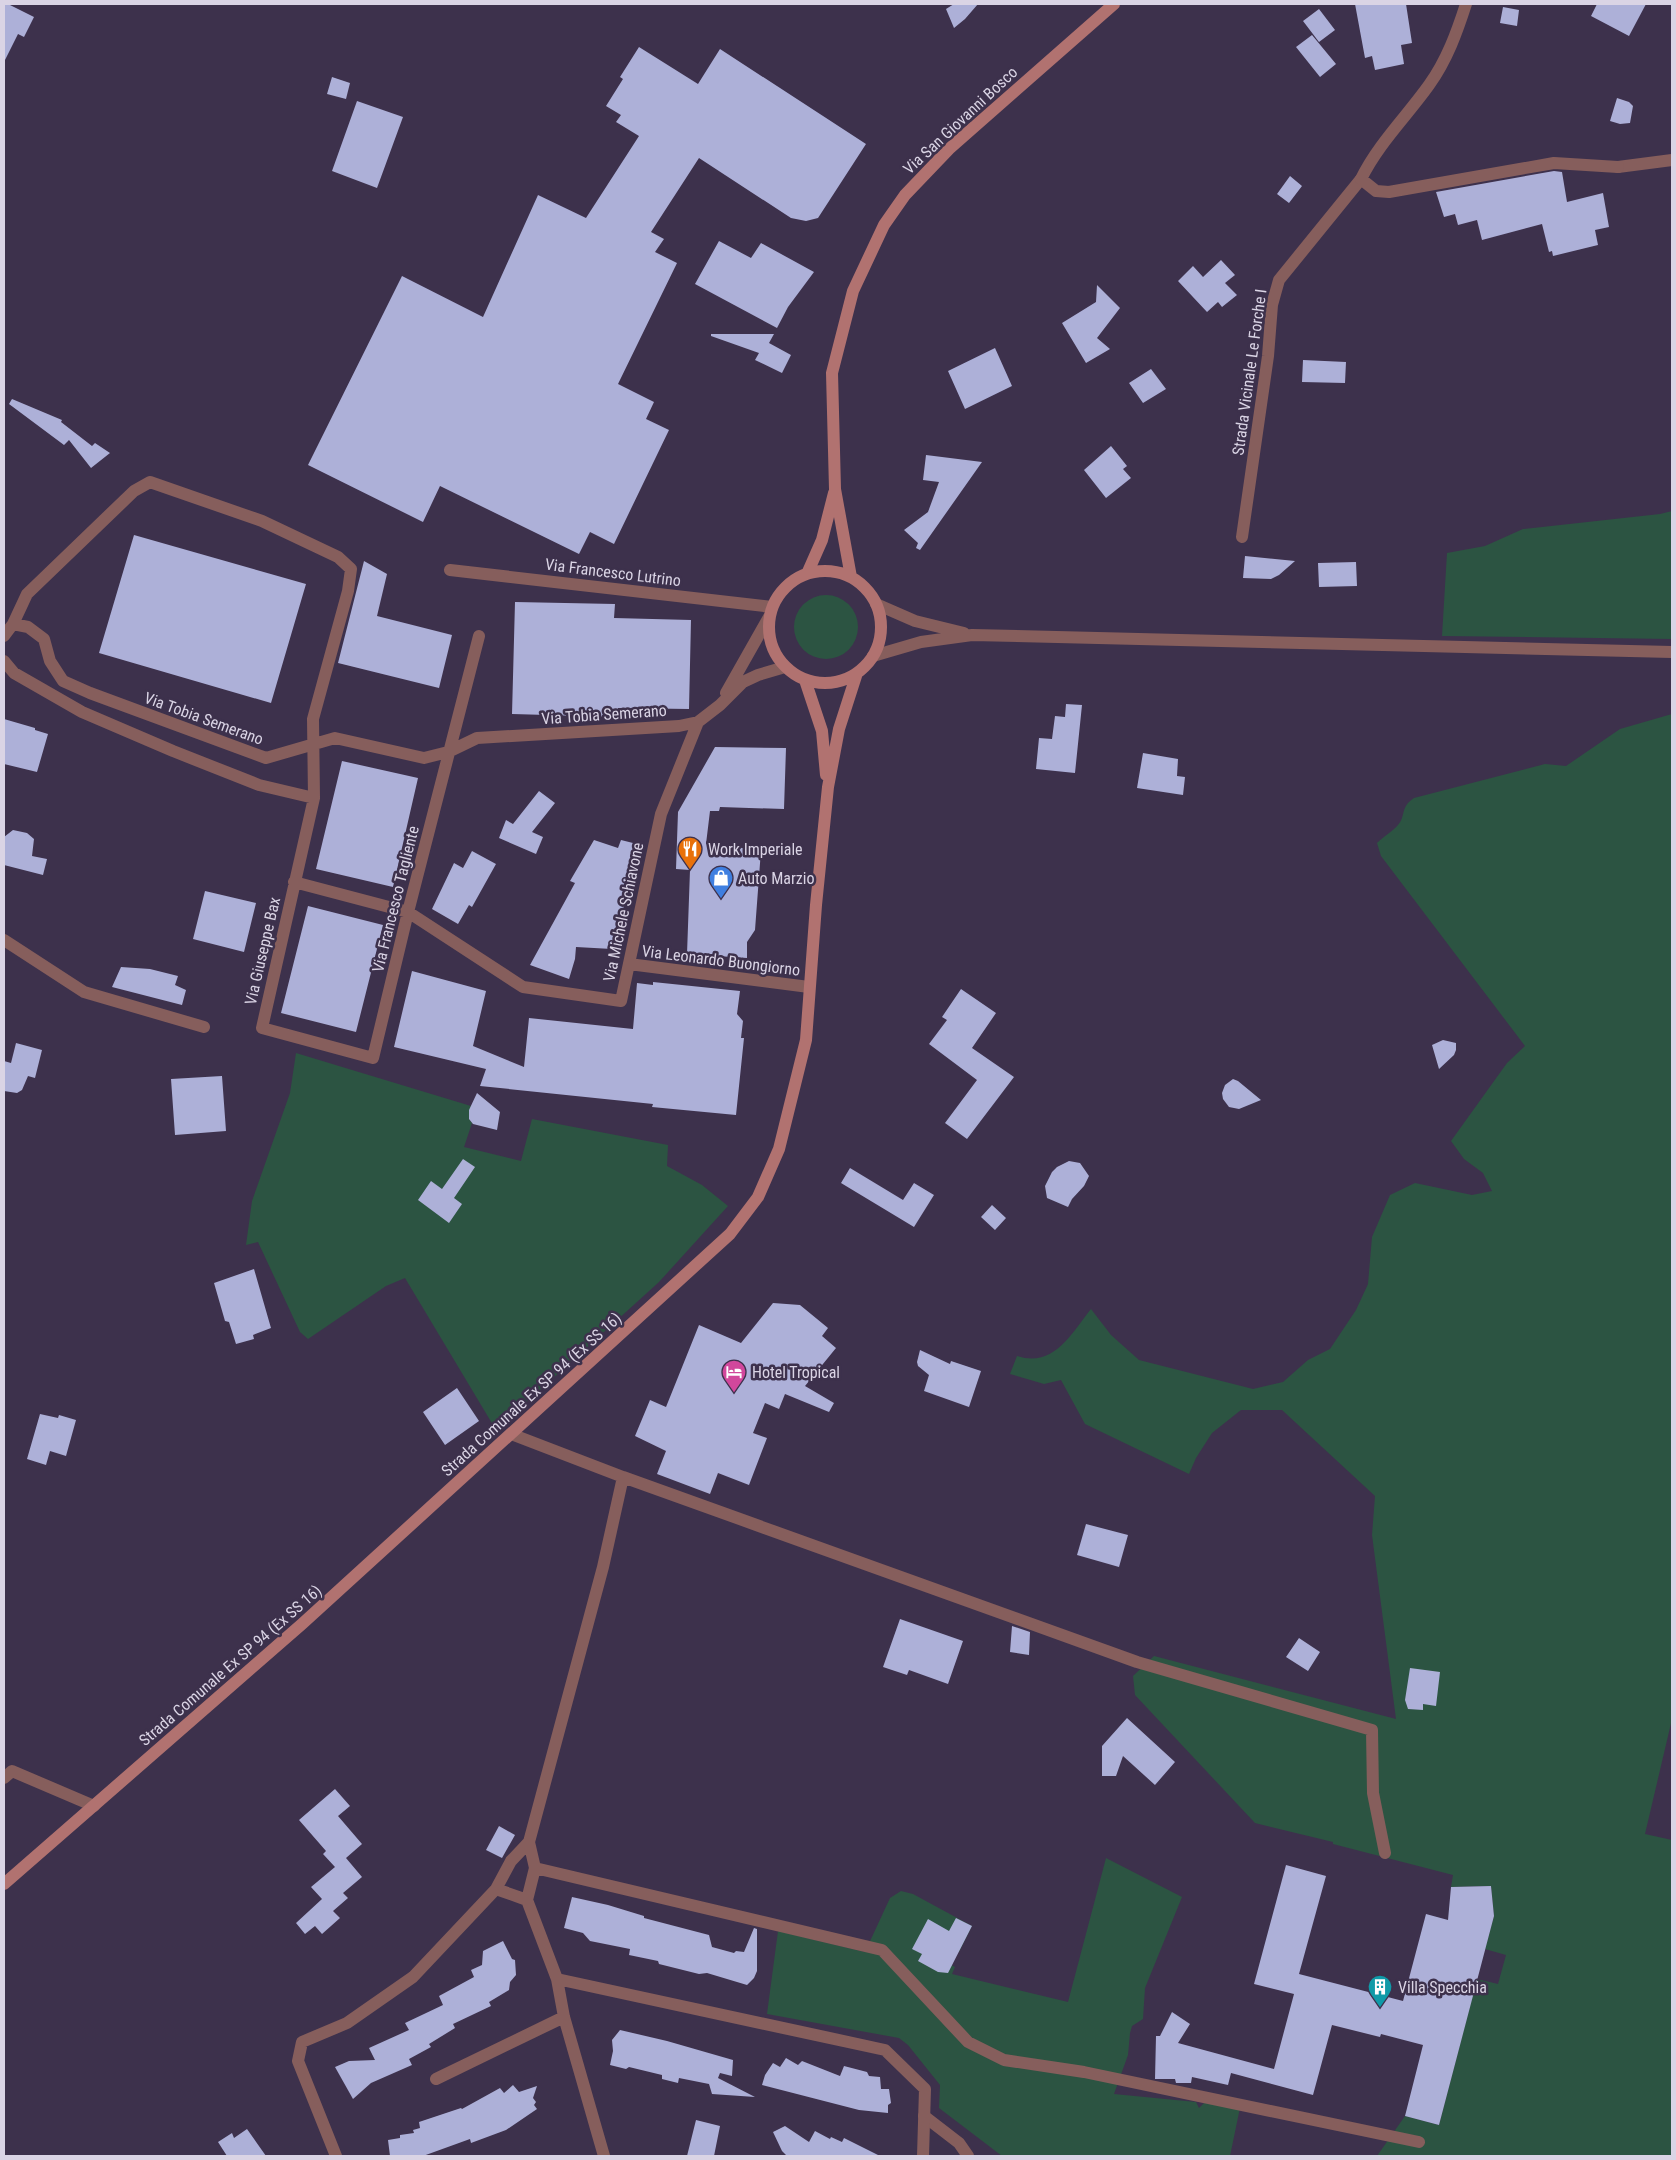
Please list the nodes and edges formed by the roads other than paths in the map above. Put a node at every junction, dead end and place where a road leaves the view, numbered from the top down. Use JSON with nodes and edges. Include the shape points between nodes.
{"nodes":[{"id":1,"x":1114,"y":4,"type":"edge"},
{"id":2,"x":1466,"y":4,"type":"edge"},
{"id":3,"x":1672,"y":160,"type":"edge"},
{"id":4,"x":1361,"y":178,"type":"junction"},
{"id":5,"x":835,"y":488,"type":"junction"},
{"id":6,"x":1242,"y":537,"type":"dead end"},
{"id":7,"x":450,"y":570,"type":"dead end"},
{"id":8,"x":807,"y":574,"type":"junction"},
{"id":9,"x":851,"y":577,"type":"junction"},
{"id":10,"x":876,"y":604,"type":"junction"},
{"id":11,"x":771,"y":612,"type":"junction"},
{"id":12,"x":13,"y":624,"type":"junction"},
{"id":13,"x":972,"y":635,"type":"junction"},
{"id":14,"x":4,"y":636,"type":"edge"},
{"id":15,"x":479,"y":636,"type":"dead end"},
{"id":16,"x":1672,"y":652,"type":"edge"},
{"id":17,"x":873,"y":656,"type":"junction"},
{"id":18,"x":4,"y":661,"type":"edge"},
{"id":19,"x":785,"y":667,"type":"junction"},
{"id":20,"x":857,"y":673,"type":"junction"},
{"id":21,"x":805,"y":680,"type":"junction"},
{"id":22,"x":720,"y":705,"type":"junction"},
{"id":23,"x":698,"y":722,"type":"junction"},
{"id":24,"x":314,"y":745,"type":"junction"},
{"id":25,"x":448,"y":752,"type":"junction"},
{"id":26,"x":828,"y":787,"type":"junction"},
{"id":27,"x":314,"y":798,"type":"junction"},
{"id":28,"x":294,"y":882,"type":"junction"},
{"id":29,"x":408,"y":912,"type":"junction"},
{"id":30,"x":4,"y":940,"type":"edge"},
{"id":31,"x":628,"y":964,"type":"junction"},
{"id":32,"x":809,"y":987,"type":"junction"},
{"id":33,"x":204,"y":1027,"type":"dead end"},
{"id":34,"x":262,"y":1028,"type":"joint"},
{"id":35,"x":511,"y":1434,"type":"junction"},
{"id":36,"x":624,"y":1477,"type":"junction"},
{"id":37,"x":4,"y":1778,"type":"edge"},
{"id":38,"x":94,"y":1806,"type":"junction"},
{"id":39,"x":529,"y":1842,"type":"junction"},
{"id":40,"x":1386,"y":1853,"type":"dead end"},
{"id":41,"x":535,"y":1868,"type":"junction"},
{"id":42,"x":4,"y":1884,"type":"edge"},
{"id":43,"x":496,"y":1889,"type":"junction"},
{"id":44,"x":527,"y":1900,"type":"junction"},
{"id":45,"x":557,"y":1979,"type":"junction"},
{"id":46,"x":564,"y":2017,"type":"junction"},
{"id":47,"x":436,"y":2079,"type":"dead end"},
{"id":48,"x":924,"y":2116,"type":"junction"},
{"id":49,"x":1419,"y":2142,"type":"dead end"},
{"id":50,"x":336,"y":2156,"type":"edge"},
{"id":51,"x":604,"y":2156,"type":"edge"},
{"id":52,"x":922,"y":2156,"type":"edge"},
{"id":53,"x":968,"y":2156,"type":"edge"}],
"edges":[{"from":1,"to":5,"type":"main road","name":"Via San Giovanni Bosco","via":[[948,149],[905,195],[884,225],[853,291],[832,373]]},
{"from":2,"to":4,"type":"street","name":"Strada Vicinale Le Forche I","via":[[1448,54],[1430,84],[1369,162]]},
{"from":3,"to":4,"type":"street","via":[[1618,167],[1554,163],[1389,192],[1376,191]]},
{"from":4,"to":6,"type":"street","name":"Strada Vicinale Le Forche I","via":[[1279,280],[1272,305],[1268,356]]},
{"from":5,"to":8,"type":"main road","via":[[822,540]]},
{"from":5,"to":9,"type":"main road","name":"Via San Giovanni Bosco"},
{"from":7,"to":11,"type":"street","name":"Via Francesco Lutrino"},
{"from":8,"to":9,"type":"main road","via":[[837,572]]},
{"from":8,"to":11,"type":"main road","via":[[792,581],[780,593]]},
{"from":9,"to":10,"type":"main road","via":[[870,593]]},
{"from":10,"to":13,"type":"street","via":[[916,621]]},
{"from":10,"to":17,"type":"main road","via":[[881,621],[880,639]]},
{"from":11,"to":19,"type":"main road","via":[[771,644]]},
{"from":11,"to":22,"type":"street","name":"Via Tobia Semerano"},
{"from":12,"to":14,"type":"street"},
{"from":12,"to":24,"type":"street","name":"Via Tobia Semerano","via":[[28,627],[44,639],[50,661],[63,681],[90,694],[266,758]]},
{"from":12,"to":24,"type":"street","name":"Via Giuseppe Bax","via":[[27,594],[134,491],[150,482],[262,521],[338,557],[351,569],[348,591],[312,719]]},
{"from":13,"to":16,"type":"street"},
{"from":13,"to":17,"type":"street","via":[[921,642]]},
{"from":15,"to":25,"type":"street","name":"Via Francesco Tagliente"},
{"from":17,"to":20,"type":"main road"},
{"from":18,"to":27,"type":"street","via":[[14,673],[82,712],[259,785]]},
{"from":19,"to":21,"type":"main road"},
{"from":19,"to":22,"type":"street","name":"Via Tobia Semerano","via":[[743,682]]},
{"from":20,"to":21,"type":"main road","via":[[841,681],[823,684]]},
{"from":20,"to":26,"type":"main road","name":"Strada Comunale Ex SP 94 (Ex SS 16)"},
{"from":21,"to":26,"type":"main road","name":"Strada Comunale Ex SP 94 (Ex SS 16)","via":[[822,731]]},
{"from":22,"to":23,"type":"street","name":"Via Tobia Semerano"},
{"from":23,"to":25,"type":"street","name":"Via Tobia Semerano","via":[[679,726],[477,738]]},
{"from":23,"to":31,"type":"street","name":"Via Michele Schiavone","via":[[661,814]]},
{"from":24,"to":25,"type":"street","name":"Via Tobia Semerano","via":[[335,738],[424,758]]},
{"from":24,"to":27,"type":"street","name":"Via Giuseppe Bax"},
{"from":25,"to":29,"type":"street","name":"Via Francesco Tagliente"},
{"from":26,"to":32,"type":"main road","name":"Strada Comunale Ex SP 94 (Ex SS 16)"},
{"from":27,"to":28,"type":"street","name":"Via Giuseppe Bax"},
{"from":28,"to":29,"type":"street","name":"Via Giuseppe Bax"},
{"from":28,"to":34,"type":"street","name":"Via Giuseppe Bax"},
{"from":29,"to":31,"type":"street","name":"Via Michele Schiavone","via":[[523,987],[620,1001]]},
{"from":29,"to":34,"type":"street","name":"Via Francesco Tagliente","via":[[373,1058]]},
{"from":30,"to":33,"type":"street","via":[[84,992]]},
{"from":31,"to":32,"type":"street","name":"Via Leonardo Buongiorno"},
{"from":32,"to":35,"type":"main road","name":"Strada Comunale Ex SP 94 (Ex SS 16)","via":[[806,1040],[782,1140],[758,1197],[730,1234]]},
{"from":35,"to":36,"type":"street"},
{"from":35,"to":38,"type":"main road","name":"Strada Comunale Ex SP 94 (Ex SS 16)","via":[[302,1624]]},
{"from":36,"to":39,"type":"street"},
{"from":36,"to":40,"type":"street","via":[[1138,1662],[1372,1730],[1373,1793]]},
{"from":37,"to":38,"type":"street","via":[[12,1771]]},
{"from":38,"to":42,"type":"main road","name":"Strada Comunale Ex SP 94 (Ex SS 16)"},
{"from":39,"to":41,"type":"street"},
{"from":39,"to":43,"type":"street","via":[[511,1861]]},
{"from":41,"to":44,"type":"street"},
{"from":41,"to":49,"type":"street","via":[[882,1950],[968,2042],[1004,2060],[1084,2072]]},
{"from":43,"to":44,"type":"street"},
{"from":43,"to":50,"type":"street","via":[[413,1977],[347,2023],[302,2042],[298,2061]]},
{"from":44,"to":45,"type":"street"},
{"from":45,"to":46,"type":"street"},
{"from":45,"to":48,"type":"street","via":[[885,2050],[925,2089]]},
{"from":46,"to":47,"type":"street"},
{"from":46,"to":51,"type":"street"},
{"from":48,"to":52,"type":"street"},
{"from":48,"to":53,"type":"street","via":[[959,2143]]}]}
